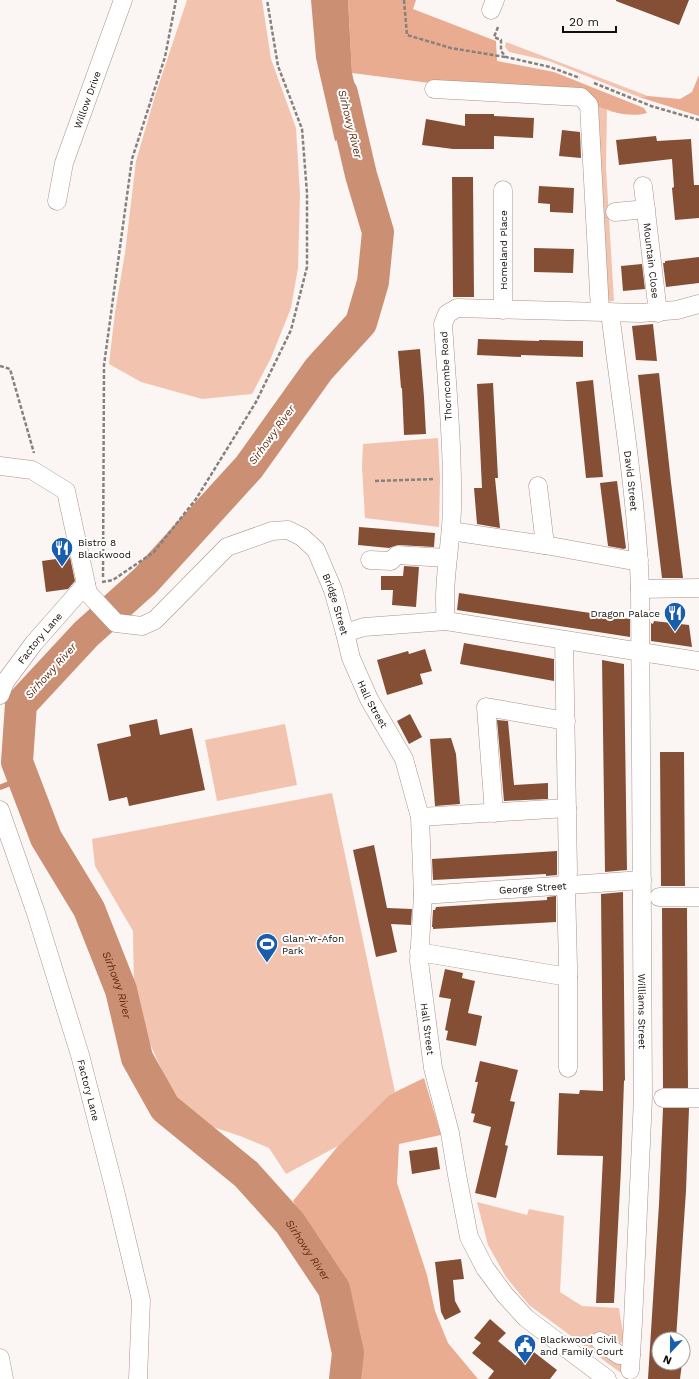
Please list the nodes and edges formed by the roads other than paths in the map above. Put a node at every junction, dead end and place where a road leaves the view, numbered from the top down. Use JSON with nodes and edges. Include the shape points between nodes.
{"nodes":[{"id":1,"x":123,"y":0,"type":"edge"},
{"id":2,"x":434,"y":89,"type":"dead end"},
{"id":3,"x":643,"y":186,"type":"dead end"},
{"id":4,"x":503,"y":190,"type":"dead end"},
{"id":5,"x":58,"y":201,"type":"dead end"},
{"id":6,"x":646,"y":209,"type":"junction"},
{"id":7,"x":616,"y":212,"type":"dead end"},
{"id":8,"x":699,"y":304,"type":"edge"},
{"id":9,"x":503,"y":310,"type":"junction"},
{"id":10,"x":605,"y":312,"type":"junction"},
{"id":11,"x":658,"y":313,"type":"junction"},
{"id":12,"x":0,"y":466,"type":"edge"},
{"id":13,"x":538,"y":486,"type":"dead end"},
{"id":14,"x":451,"y":531,"type":"junction"},
{"id":15,"x":546,"y":545,"type":"junction"},
{"id":16,"x":447,"y":558,"type":"junction"},
{"id":17,"x":370,"y":560,"type":"dead end"},
{"id":18,"x":639,"y":560,"type":"junction"},
{"id":19,"x":92,"y":586,"type":"junction"},
{"id":20,"x":699,"y":588,"type":"edge"},
{"id":21,"x":640,"y":589,"type":"junction"},
{"id":22,"x":446,"y":621,"type":"junction"},
{"id":23,"x":346,"y":633,"type":"junction"},
{"id":24,"x":564,"y":640,"type":"junction"},
{"id":25,"x":640,"y":652,"type":"junction"},
{"id":26,"x":699,"y":661,"type":"edge"},
{"id":27,"x":0,"y":695,"type":"edge"},
{"id":28,"x":566,"y":721,"type":"junction"},
{"id":29,"x":567,"y":808,"type":"junction"},
{"id":30,"x":0,"y":810,"type":"edge"},
{"id":31,"x":494,"y":813,"type":"junction"},
{"id":32,"x":420,"y":817,"type":"junction"},
{"id":33,"x":642,"y":880,"type":"junction"},
{"id":34,"x":566,"y":885,"type":"junction"},
{"id":35,"x":423,"y":895,"type":"junction"},
{"id":36,"x":659,"y":897,"type":"dead end"},
{"id":37,"x":699,"y":897,"type":"edge"},
{"id":38,"x":419,"y":952,"type":"junction"},
{"id":39,"x":568,"y":977,"type":"junction"},
{"id":40,"x":568,"y":1068,"type":"dead end"},
{"id":41,"x":663,"y":1098,"type":"dead end"},
{"id":42,"x":699,"y":1098,"type":"edge"},
{"id":43,"x":600,"y":1341,"type":"dead end"},
{"id":44,"x":0,"y":1358,"type":"edge"},
{"id":45,"x":4,"y":1379,"type":"edge"},
{"id":46,"x":138,"y":1379,"type":"edge"},
{"id":47,"x":607,"y":1379,"type":"edge"}],
"edges":[{"from":1,"to":5,"type":"street","name":"Willow Drive","via":[[64,163]]},
{"from":2,"to":10,"type":"street","name":"David Street","via":[[581,97],[589,105]]},
{"from":3,"to":6,"type":"street","name":"Mountain Close"},
{"from":4,"to":9,"type":"street","name":"Homeland Place"},
{"from":6,"to":7,"type":"street","name":"Mountain Close"},
{"from":6,"to":11,"type":"street","name":"Mountain Close"},
{"from":8,"to":11,"type":"street","name":"Thorncombe Road"},
{"from":9,"to":10,"type":"street","name":"Thorncombe Road"},
{"from":9,"to":14,"type":"street","name":"Thorncombe Road","via":[[458,308],[448,314],[443,324],[452,479]]},
{"from":10,"to":11,"type":"street","name":"Thorncombe Road"},
{"from":10,"to":18,"type":"street","name":"David Street","via":[[629,464]]},
{"from":12,"to":19,"type":"street","via":[[32,470],[66,491]]},
{"from":13,"to":15,"type":"street"},
{"from":14,"to":15,"type":"street"},
{"from":14,"to":16,"type":"street","name":"Thorncombe Road"},
{"from":15,"to":18,"type":"street"},
{"from":16,"to":17,"type":"street","via":[[398,555],[391,561]]},
{"from":16,"to":22,"type":"street","name":"Thorncombe Road"},
{"from":18,"to":21,"type":"street","name":"David Street"},
{"from":19,"to":23,"type":"street","name":"Bridge Street","via":[[116,623],[142,626],[155,620],[227,547],[272,531],[288,530],[302,537],[316,550],[333,590]]},
{"from":19,"to":27,"type":"street","name":"Factory Lane","via":[[34,643],[5,682]]},
{"from":20,"to":21,"type":"street"},
{"from":21,"to":25,"type":"street","name":"David Street"},
{"from":22,"to":23,"type":"street","name":"Bridge Street","via":[[364,627]]},
{"from":22,"to":24,"type":"street","name":"Bridge Street"},
{"from":23,"to":32,"type":"street","name":"Hall Street","via":[[351,658],[369,699],[404,760]]},
{"from":24,"to":25,"type":"street","name":"Bridge Street"},
{"from":24,"to":28,"type":"street"},
{"from":25,"to":26,"type":"street","name":"Bridge Street"},
{"from":25,"to":33,"type":"street","name":"Williams Street"},
{"from":28,"to":29,"type":"street"},
{"from":28,"to":31,"type":"street","via":[[486,707]]},
{"from":29,"to":31,"type":"street"},
{"from":29,"to":34,"type":"street"},
{"from":30,"to":46,"type":"street","name":"Factory Lane","via":[[36,913],[80,1055],[115,1191],[141,1300]]},
{"from":31,"to":32,"type":"street"},
{"from":32,"to":35,"type":"street","name":"Hall Street"},
{"from":33,"to":34,"type":"street","name":"George Street"},
{"from":33,"to":43,"type":"street","name":"Williams Street","via":[[643,1097],[630,1362]]},
{"from":34,"to":35,"type":"street","name":"George Street"},
{"from":34,"to":39,"type":"street"},
{"from":35,"to":38,"type":"street","name":"Hall Street"},
{"from":36,"to":37,"type":"street"},
{"from":38,"to":39,"type":"street"},
{"from":38,"to":47,"type":"street","name":"Hall Street","via":[[418,961],[433,1068],[450,1133],[456,1175],[470,1237],[485,1268],[526,1318]]},
{"from":39,"to":40,"type":"street"},
{"from":41,"to":42,"type":"street"},
{"from":44,"to":45,"type":"street"}]}
